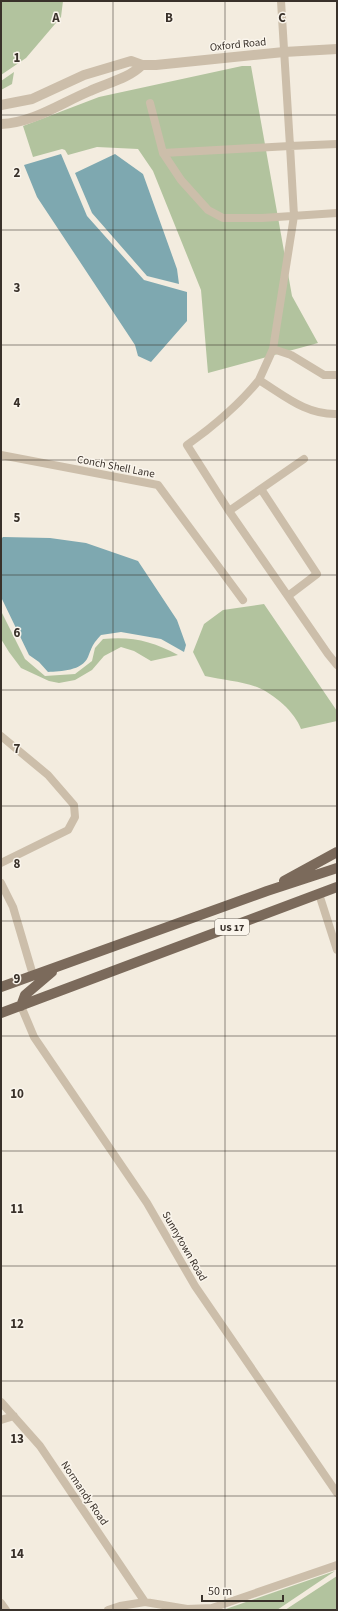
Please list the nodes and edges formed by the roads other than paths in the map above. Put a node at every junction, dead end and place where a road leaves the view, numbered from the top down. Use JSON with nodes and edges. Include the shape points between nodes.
{"nodes":[{"id":1,"x":282,"y":1,"type":"edge"},
{"id":2,"x":337,"y":49,"type":"edge"},
{"id":3,"x":284,"y":52,"type":"junction"},
{"id":4,"x":142,"y":65,"type":"junction"},
{"id":5,"x":150,"y":103,"type":"dead end"},
{"id":6,"x":1,"y":105,"type":"edge"},
{"id":7,"x":1,"y":124,"type":"edge"},
{"id":8,"x":337,"y":144,"type":"edge"},
{"id":9,"x":290,"y":146,"type":"junction"},
{"id":10,"x":163,"y":153,"type":"junction"},
{"id":11,"x":337,"y":213,"type":"edge"},
{"id":12,"x":294,"y":216,"type":"junction"},
{"id":13,"x":273,"y":349,"type":"junction"},
{"id":14,"x":337,"y":375,"type":"edge"},
{"id":15,"x":259,"y":380,"type":"junction"},
{"id":16,"x":337,"y":414,"type":"edge"},
{"id":17,"x":1,"y":455,"type":"edge"},
{"id":18,"x":304,"y":459,"type":"dead end"},
{"id":19,"x":261,"y":489,"type":"junction"},
{"id":20,"x":229,"y":511,"type":"junction"},
{"id":21,"x":288,"y":596,"type":"junction"},
{"id":22,"x":243,"y":600,"type":"dead end"},
{"id":23,"x":337,"y":665,"type":"edge"},
{"id":24,"x":1,"y":736,"type":"edge"},
{"id":25,"x":337,"y":852,"type":"edge"},
{"id":26,"x":1,"y":863,"type":"edge"},
{"id":27,"x":337,"y":868,"type":"edge"},
{"id":28,"x":1,"y":883,"type":"edge"},
{"id":29,"x":337,"y":887,"type":"edge"},
{"id":30,"x":267,"y":891,"type":"junction"},
{"id":31,"x":319,"y":894,"type":"junction"},
{"id":32,"x":337,"y":950,"type":"edge"},
{"id":33,"x":60,"y":966,"type":"junction"},
{"id":34,"x":33,"y":975,"type":"junction"},
{"id":35,"x":1,"y":987,"type":"edge"},
{"id":36,"x":21,"y":1006,"type":"junction"},
{"id":37,"x":1,"y":1013,"type":"edge"},
{"id":38,"x":1,"y":1402,"type":"edge"},
{"id":39,"x":14,"y":1416,"type":"junction"},
{"id":40,"x":1,"y":1420,"type":"edge"},
{"id":41,"x":337,"y":1492,"type":"edge"},
{"id":42,"x":337,"y":1565,"type":"edge"},
{"id":43,"x":146,"y":1602,"type":"junction"},
{"id":44,"x":1,"y":1603,"type":"edge"},
{"id":45,"x":6,"y":1610,"type":"edge"},
{"id":46,"x":108,"y":1610,"type":"edge"}],
"edges":[{"from":1,"to":3,"type":"street"},
{"from":2,"to":3,"type":"street","name":"Oxford Road"},
{"from":3,"to":4,"type":"street","name":"Oxford Road"},
{"from":3,"to":9,"type":"street"},
{"from":4,"to":6,"type":"street","name":"Oxford Road","via":[[131,61],[84,75],[32,98]]},
{"from":4,"to":7,"type":"street","name":"Oxford Road","via":[[134,73],[90,90],[44,113],[27,120]]},
{"from":5,"to":10,"type":"street"},
{"from":8,"to":9,"type":"street"},
{"from":9,"to":10,"type":"street"},
{"from":9,"to":12,"type":"street"},
{"from":10,"to":12,"type":"street","via":[[181,180],[208,210],[223,218]]},
{"from":11,"to":12,"type":"street"},
{"from":12,"to":13,"type":"street"},
{"from":13,"to":14,"type":"street","via":[[291,355],[324,375]]},
{"from":13,"to":15,"type":"street"},
{"from":15,"to":16,"type":"street","via":[[306,410]]},
{"from":15,"to":20,"type":"street","via":[[242,401],[187,446]]},
{"from":17,"to":22,"type":"street","name":"Conch Shell Lane","via":[[158,485]]},
{"from":18,"to":19,"type":"street"},
{"from":19,"to":20,"type":"street"},
{"from":19,"to":21,"type":"street","via":[[317,574]]},
{"from":20,"to":21,"type":"street"},
{"from":21,"to":23,"type":"street"},
{"from":24,"to":26,"type":"street","via":[[48,775],[74,805],[74,817],[68,830]]},
{"from":25,"to":30,"type":"main road"},
{"from":27,"to":30,"type":"main road","number":"US 17"},
{"from":28,"to":34,"type":"street","via":[[13,907]]},
{"from":29,"to":31,"type":"main road","number":"US 17"},
{"from":30,"to":33,"type":"main road","number":"US 17"},
{"from":31,"to":32,"type":"street"},
{"from":31,"to":36,"type":"main road","number":"US 17"},
{"from":33,"to":34,"type":"main road","number":"US 17"},
{"from":33,"to":36,"type":"main road","via":[[33,987]]},
{"from":34,"to":35,"type":"main road","number":"US 17"},
{"from":36,"to":37,"type":"main road","number":"US 17"},
{"from":36,"to":41,"type":"street","name":"Sunnytown Road","via":[[34,1037],[146,1203],[195,1286]]},
{"from":38,"to":39,"type":"street","name":"Normandy Road"},
{"from":39,"to":40,"type":"street"},
{"from":39,"to":43,"type":"street","name":"Normandy Road","via":[[40,1446]]},
{"from":42,"to":43,"type":"street","via":[[212,1608],[187,1609]]},
{"from":43,"to":46,"type":"street"},
{"from":44,"to":45,"type":"street"}]}
